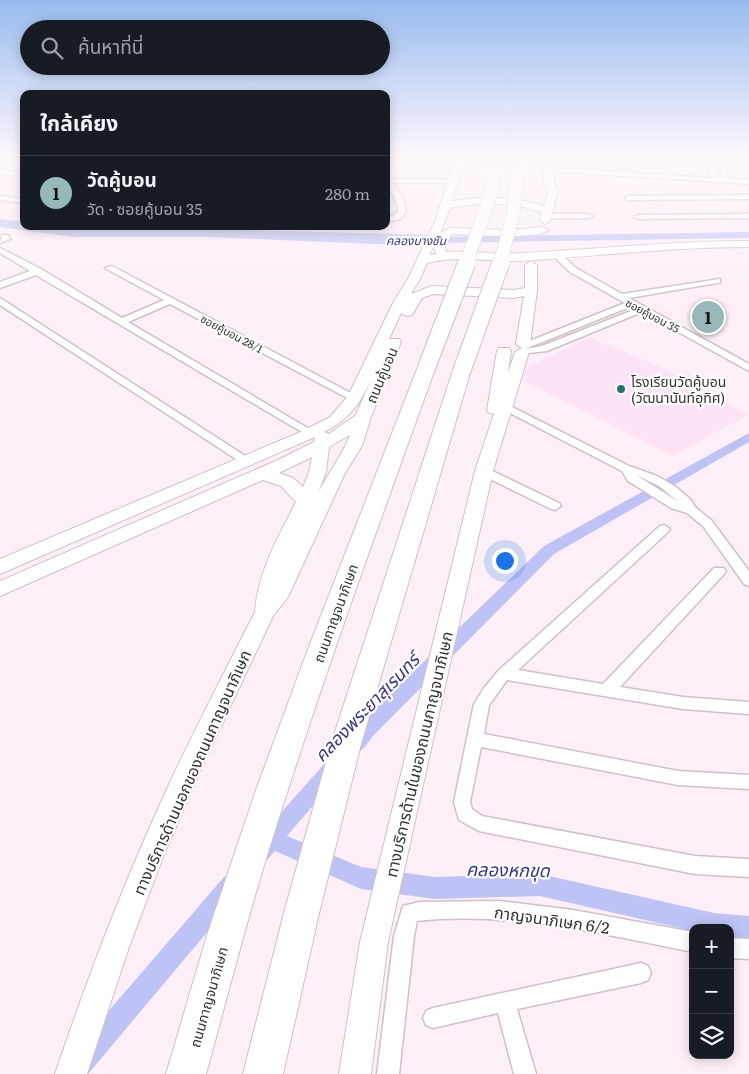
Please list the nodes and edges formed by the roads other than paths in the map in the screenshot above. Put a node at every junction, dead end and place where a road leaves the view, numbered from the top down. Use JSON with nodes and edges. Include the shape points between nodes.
{"nodes":[{"id":1,"x":401,"y":207,"type":"edge"},
{"id":2,"x":446,"y":207,"type":"edge"},
{"id":3,"x":488,"y":207,"type":"edge"},
{"id":4,"x":514,"y":207,"type":"edge"},
{"id":5,"x":537,"y":207,"type":"edge"},
{"id":6,"x":549,"y":207,"type":"edge"},
{"id":7,"x":729,"y":207,"type":"edge"},
{"id":8,"x":547,"y":213,"type":"junction"},
{"id":9,"x":589,"y":216,"type":"dead end"},
{"id":10,"x":638,"y":217,"type":"dead end"},
{"id":11,"x":390,"y":219,"type":"edge"},
{"id":12,"x":441,"y":219,"type":"junction"},
{"id":13,"x":467,"y":230,"type":"junction"},
{"id":14,"x":542,"y":232,"type":"junction"},
{"id":15,"x":0,"y":236,"type":"edge"},
{"id":16,"x":436,"y":240,"type":"junction"},
{"id":17,"x":0,"y":241,"type":"edge"},
{"id":18,"x":749,"y":244,"type":"edge"},
{"id":19,"x":749,"y":249,"type":"edge"},
{"id":20,"x":0,"y":250,"type":"edge"},
{"id":21,"x":455,"y":254,"type":"junction"},
{"id":22,"x":532,"y":256,"type":"junction"},
{"id":23,"x":560,"y":258,"type":"junction"},
{"id":24,"x":421,"y":261,"type":"junction"},
{"id":25,"x":109,"y":268,"type":"dead end"},
{"id":26,"x":38,"y":271,"type":"junction"},
{"id":27,"x":414,"y":279,"type":"junction"},
{"id":28,"x":717,"y":281,"type":"dead end"},
{"id":29,"x":0,"y":285,"type":"edge"},
{"id":30,"x":432,"y":290,"type":"junction"},
{"id":31,"x":531,"y":291,"type":"junction"},
{"id":32,"x":514,"y":294,"type":"junction"},
{"id":33,"x":619,"y":297,"type":"junction"},
{"id":34,"x":0,"y":301,"type":"edge"},
{"id":35,"x":170,"y":301,"type":"junction"},
{"id":36,"x":632,"y":303,"type":"junction"},
{"id":37,"x":642,"y":309,"type":"junction"},
{"id":38,"x":122,"y":322,"type":"junction"},
{"id":39,"x":511,"y":334,"type":"dead end"},
{"id":40,"x":523,"y":347,"type":"junction"},
{"id":41,"x":426,"y":368,"type":"joint"},
{"id":42,"x":749,"y":368,"type":"edge"},
{"id":43,"x":355,"y":398,"type":"junction"},
{"id":44,"x":506,"y":407,"type":"junction"},
{"id":45,"x":363,"y":416,"type":"junction"},
{"id":46,"x":319,"y":435,"type":"junction"},
{"id":47,"x":494,"y":436,"type":"junction"},
{"id":48,"x":246,"y":461,"type":"junction"},
{"id":49,"x":484,"y":471,"type":"junction"},
{"id":50,"x":337,"y":472,"type":"junction"},
{"id":51,"x":262,"y":474,"type":"junction"},
{"id":52,"x":305,"y":501,"type":"junction"},
{"id":53,"x":555,"y":506,"type":"dead end"},
{"id":54,"x":664,"y":529,"type":"dead end"},
{"id":55,"x":0,"y":567,"type":"edge"},
{"id":56,"x":719,"y":571,"type":"dead end"},
{"id":57,"x":749,"y":581,"type":"edge"},
{"id":58,"x":0,"y":589,"type":"edge"},
{"id":59,"x":339,"y":599,"type":"joint"},
{"id":60,"x":265,"y":612,"type":"junction"},
{"id":61,"x":504,"y":674,"type":"junction"},
{"id":62,"x":606,"y":691,"type":"junction"},
{"id":63,"x":749,"y":708,"type":"edge"},
{"id":64,"x":475,"y":739,"type":"junction"},
{"id":65,"x":749,"y":782,"type":"edge"},
{"id":66,"x":749,"y":868,"type":"edge"},
{"id":67,"x":689,"y":941,"type":"edge"},
{"id":68,"x":734,"y":948,"type":"edge"},
{"id":69,"x":749,"y":950,"type":"edge"},
{"id":70,"x":642,"y":973,"type":"dead end"},
{"id":71,"x":505,"y":1001,"type":"junction"},
{"id":72,"x":433,"y":1018,"type":"dead end"},
{"id":73,"x":356,"y":1065,"type":"edge"},
{"id":74,"x":71,"y":1074,"type":"edge"},
{"id":75,"x":186,"y":1074,"type":"edge"},
{"id":76,"x":263,"y":1074,"type":"edge"},
{"id":77,"x":388,"y":1074,"type":"edge"},
{"id":78,"x":525,"y":1074,"type":"edge"}],
"edges":[{"from":1,"to":11,"type":"street","via":[[402,212]]},
{"from":2,"to":12,"type":"main road"},
{"from":3,"to":41,"type":"highway","name":"ถนนกาญจนาภิเษก","bridge":true},
{"from":4,"to":76,"type":"highway","bridge":true,"via":[[346,744],[290,956]]},
{"from":5,"to":8,"type":"main road"},
{"from":6,"to":8,"type":"main road"},
{"from":7,"to":10,"type":"street"},
{"from":8,"to":9,"type":"street"},
{"from":8,"to":14,"type":"main road"},
{"from":12,"to":13,"type":"main road","via":[[450,227]]},
{"from":12,"to":16,"type":"main road"},
{"from":13,"to":14,"type":"main road"},
{"from":13,"to":16,"type":"main road","via":[[449,231]]},
{"from":14,"to":22,"type":"main road"},
{"from":15,"to":17,"type":"street","via":[[6,238]]},
{"from":16,"to":21,"type":"main road","via":[[441,251]]},
{"from":16,"to":24,"type":"main road"},
{"from":18,"to":22,"type":"main road","via":[[688,243]]},
{"from":19,"to":23,"type":"main road","via":[[670,249]]},
{"from":20,"to":26,"type":"street"},
{"from":21,"to":22,"type":"main road"},
{"from":21,"to":24,"type":"main road"},
{"from":22,"to":23,"type":"main road","via":[[540,261]]},
{"from":22,"to":31,"type":"main road"},
{"from":23,"to":33,"type":"street","name":"ซอยคู้บอน 35","via":[[573,270]]},
{"from":24,"to":27,"type":"main road","name":"ถนนคู้บอน"},
{"from":25,"to":35,"type":"street","name":"ซอยคู้บอน 28/1"},
{"from":26,"to":29,"type":"street"},
{"from":26,"to":38,"type":"street"},
{"from":27,"to":30,"type":"main road"},
{"from":27,"to":43,"type":"main road","name":"ถนนคู้บอน","via":[[400,301]]},
{"from":28,"to":33,"type":"street"},
{"from":30,"to":32,"type":"main road"},
{"from":30,"to":45,"type":"main road","name":"ถนนคู้บอน","via":[[412,300]]},
{"from":31,"to":32,"type":"main road"},
{"from":31,"to":40,"type":"main road","name":"ทางบริการด้านในของถนนกาญจนาภิเษก"},
{"from":32,"to":39,"type":"main road","via":[[520,306]]},
{"from":33,"to":36,"type":"street","name":"ซอยคู้บอน 35"},
{"from":34,"to":48,"type":"street"},
{"from":35,"to":38,"type":"street"},
{"from":35,"to":43,"type":"street","name":"ซอยคู้บอน 28/1"},
{"from":36,"to":37,"type":"street","name":"ซอยคู้บอน 35"},
{"from":36,"to":40,"type":"street"},
{"from":37,"to":40,"type":"street","via":[[544,349]]},
{"from":37,"to":42,"type":"street","name":"ซอยคู้บอน 35"},
{"from":38,"to":46,"type":"street"},
{"from":40,"to":44,"type":"main road","name":"ทางบริการด้านในของถนนกาญจนาภิเษก"},
{"from":40,"to":47,"type":"main road","name":"ทางบริการด้านในของถนนกาญจนาภิเษก","via":[[513,354],[504,351]]},
{"from":41,"to":59,"type":"highway","name":"ถนนกาญจนาภิเษก"},
{"from":43,"to":46,"type":"main road","name":"ถนนคู้บอน","via":[[342,415]]},
{"from":44,"to":47,"type":"main road","name":"ทางบริการด้านในของถนนกาญจนาภิเษก"},
{"from":44,"to":57,"type":"street","via":[[626,469],[632,478],[653,492],[691,510],[710,525]]},
{"from":45,"to":46,"type":"main road","name":"ถนนคู้บอน"},
{"from":45,"to":50,"type":"main road","name":"ทางบริการด้านนอกของถนนกาญจนาภิเษก","via":[[353,447]]},
{"from":46,"to":48,"type":"main road","name":"ถนนคู้บอน"},
{"from":46,"to":50,"type":"main road"},
{"from":46,"to":51,"type":"main road","name":"ถนนคู้บอน"},
{"from":46,"to":52,"type":"main road","name":"ทางบริการด้านนอกของถนนกาญจนาภิเษก","via":[[317,475]]},
{"from":47,"to":49,"type":"main road","name":"ทางบริการด้านในของถนนกาญจนาภิเษก"},
{"from":48,"to":55,"type":"main road","name":"ถนนคู้บอน"},
{"from":49,"to":53,"type":"street"},
{"from":49,"to":73,"type":"main road","name":"ทางบริการด้านในของถนนกาญจนาภิเษก","via":[[374,942]]},
{"from":50,"to":60,"type":"main road","name":"ทางบริการด้านนอกของถนนกาญจนาภิเษก","via":[[278,597]]},
{"from":51,"to":52,"type":"main road","via":[[290,483]]},
{"from":51,"to":58,"type":"main road","name":"ถนนคู้บอน"},
{"from":52,"to":60,"type":"main road","name":"ทางบริการด้านนอกของถนนกาญจนาภิเษก","via":[[273,571],[264,596]]},
{"from":54,"to":61,"type":"street"},
{"from":56,"to":62,"type":"street"},
{"from":59,"to":75,"type":"highway","name":"ถนนกาญจนาภิเษก","via":[[226,932]]},
{"from":60,"to":74,"type":"main road","name":"ทางบริการด้านนอกของถนนกาญจนาภิเษก","via":[[165,821],[131,904]]},
{"from":61,"to":62,"type":"street"},
{"from":61,"to":64,"type":"street","via":[[482,704]]},
{"from":62,"to":63,"type":"street","via":[[683,703]]},
{"from":64,"to":65,"type":"street","via":[[678,778]]},
{"from":64,"to":66,"type":"street","via":[[462,802],[465,814],[479,823],[695,865]]},
{"from":67,"to":77,"type":"street","name":"กาญจนาภิเษก 6/2","via":[[573,919],[499,910],[410,913],[404,936]]},
{"from":68,"to":69,"type":"street"},
{"from":70,"to":71,"type":"street"},
{"from":71,"to":72,"type":"street"},
{"from":71,"to":78,"type":"street"}]}
